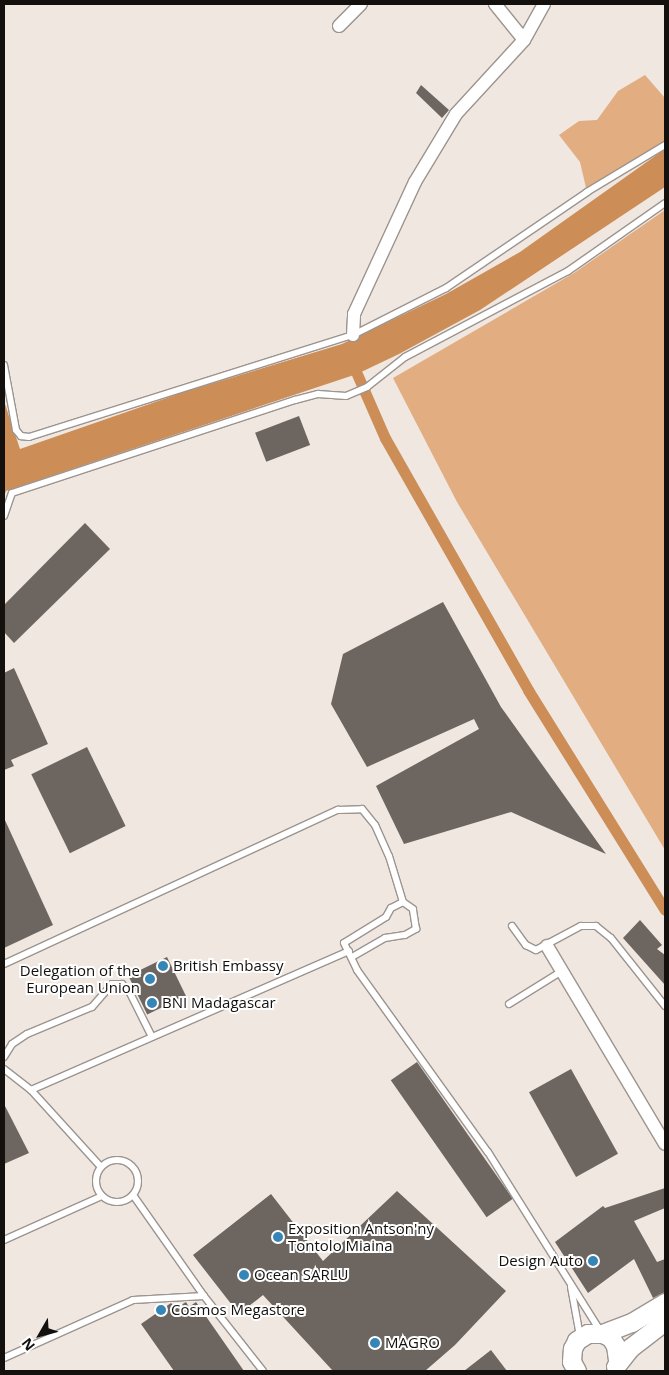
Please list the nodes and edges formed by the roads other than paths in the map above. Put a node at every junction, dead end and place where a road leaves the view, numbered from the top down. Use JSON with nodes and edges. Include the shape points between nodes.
{"nodes":[{"id":1,"x":361,"y":4,"type":"edge"},
{"id":2,"x":495,"y":4,"type":"edge"},
{"id":3,"x":544,"y":4,"type":"edge"},
{"id":4,"x":339,"y":26,"type":"dead end"},
{"id":5,"x":524,"y":40,"type":"junction"},
{"id":6,"x":665,"y":145,"type":"edge"},
{"id":7,"x":665,"y":203,"type":"edge"},
{"id":8,"x":353,"y":335,"type":"junction"},
{"id":9,"x":4,"y":365,"type":"edge"},
{"id":10,"x":4,"y":516,"type":"edge"},
{"id":11,"x":403,"y":902,"type":"junction"},
{"id":12,"x":512,"y":926,"type":"dead end"},
{"id":13,"x":547,"y":946,"type":"junction"},
{"id":14,"x":350,"y":954,"type":"junction"},
{"id":15,"x":4,"y":964,"type":"edge"},
{"id":16,"x":562,"y":970,"type":"junction"},
{"id":17,"x":509,"y":1004,"type":"dead end"},
{"id":18,"x":665,"y":1006,"type":"edge"},
{"id":19,"x":152,"y":1037,"type":"junction"},
{"id":20,"x":4,"y":1057,"type":"edge"},
{"id":21,"x":4,"y":1069,"type":"edge"},
{"id":22,"x":31,"y":1090,"type":"junction"},
{"id":23,"x":665,"y":1144,"type":"edge"},
{"id":24,"x":101,"y":1167,"type":"junction"},
{"id":25,"x":134,"y":1195,"type":"junction"},
{"id":26,"x":102,"y":1196,"type":"junction"},
{"id":27,"x":4,"y":1240,"type":"edge"},
{"id":28,"x":569,"y":1281,"type":"junction"},
{"id":29,"x":204,"y":1296,"type":"junction"},
{"id":30,"x":665,"y":1304,"type":"edge"},
{"id":31,"x":665,"y":1322,"type":"edge"},
{"id":32,"x":603,"y":1334,"type":"junction"},
{"id":33,"x":576,"y":1346,"type":"junction"},
{"id":34,"x":4,"y":1358,"type":"edge"},
{"id":35,"x":617,"y":1367,"type":"edge"},
{"id":36,"x":263,"y":1371,"type":"edge"},
{"id":37,"x":558,"y":1371,"type":"edge"},
{"id":38,"x":577,"y":1371,"type":"edge"}],
"edges":[{"from":1,"to":4,"type":"street"},
{"from":2,"to":5,"type":"street"},
{"from":3,"to":5,"type":"street"},
{"from":5,"to":8,"type":"street","via":[[456,114],[415,182],[354,314]]},
{"from":6,"to":8,"type":"lane","via":[[586,192],[446,288]]},
{"from":7,"to":10,"type":"lane","via":[[568,271],[406,357],[367,387],[346,396],[318,394],[295,400],[12,493]]},
{"from":8,"to":9,"type":"lane","via":[[29,437],[16,430]]},
{"from":11,"to":14,"type":"lane","via":[[344,943]]},
{"from":11,"to":14,"type":"lane","via":[[413,909],[416,929],[405,935],[385,938]]},
{"from":11,"to":15,"type":"lane","via":[[389,856],[375,825],[362,808],[338,810]]},
{"from":12,"to":13,"type":"lane","via":[[532,949]]},
{"from":13,"to":16,"type":"street"},
{"from":13,"to":18,"type":"lane","via":[[581,926],[596,926],[611,938]]},
{"from":14,"to":19,"type":"lane"},
{"from":14,"to":28,"type":"lane","via":[[357,970],[488,1152]]},
{"from":16,"to":17,"type":"lane"},
{"from":16,"to":23,"type":"street"},
{"from":19,"to":20,"type":"lane","via":[[130,993],[122,984],[112,984],[92,1007],[27,1034],[12,1044]]},
{"from":19,"to":22,"type":"lane"},
{"from":21,"to":22,"type":"lane"},
{"from":22,"to":24,"type":"lane"},
{"from":24,"to":25,"type":"lane","via":[[117,1160],[128,1164],[138,1178]]},
{"from":24,"to":26,"type":"lane","via":[[96,1185]]},
{"from":25,"to":26,"type":"lane","via":[[118,1203]]},
{"from":25,"to":29,"type":"lane"},
{"from":26,"to":27,"type":"lane"},
{"from":28,"to":32,"type":"lane"},
{"from":28,"to":33,"type":"lane","via":[[578,1316]]},
{"from":29,"to":34,"type":"lane","via":[[133,1300]]},
{"from":29,"to":36,"type":"lane"},
{"from":30,"to":32,"type":"main road","via":[[632,1323]]},
{"from":31,"to":35,"type":"main road"},
{"from":32,"to":33,"type":"main road","via":[[592,1333]]},
{"from":32,"to":35,"type":"main road","via":[[616,1346]]},
{"from":33,"to":37,"type":"main road"},
{"from":33,"to":38,"type":"main road"}]}
